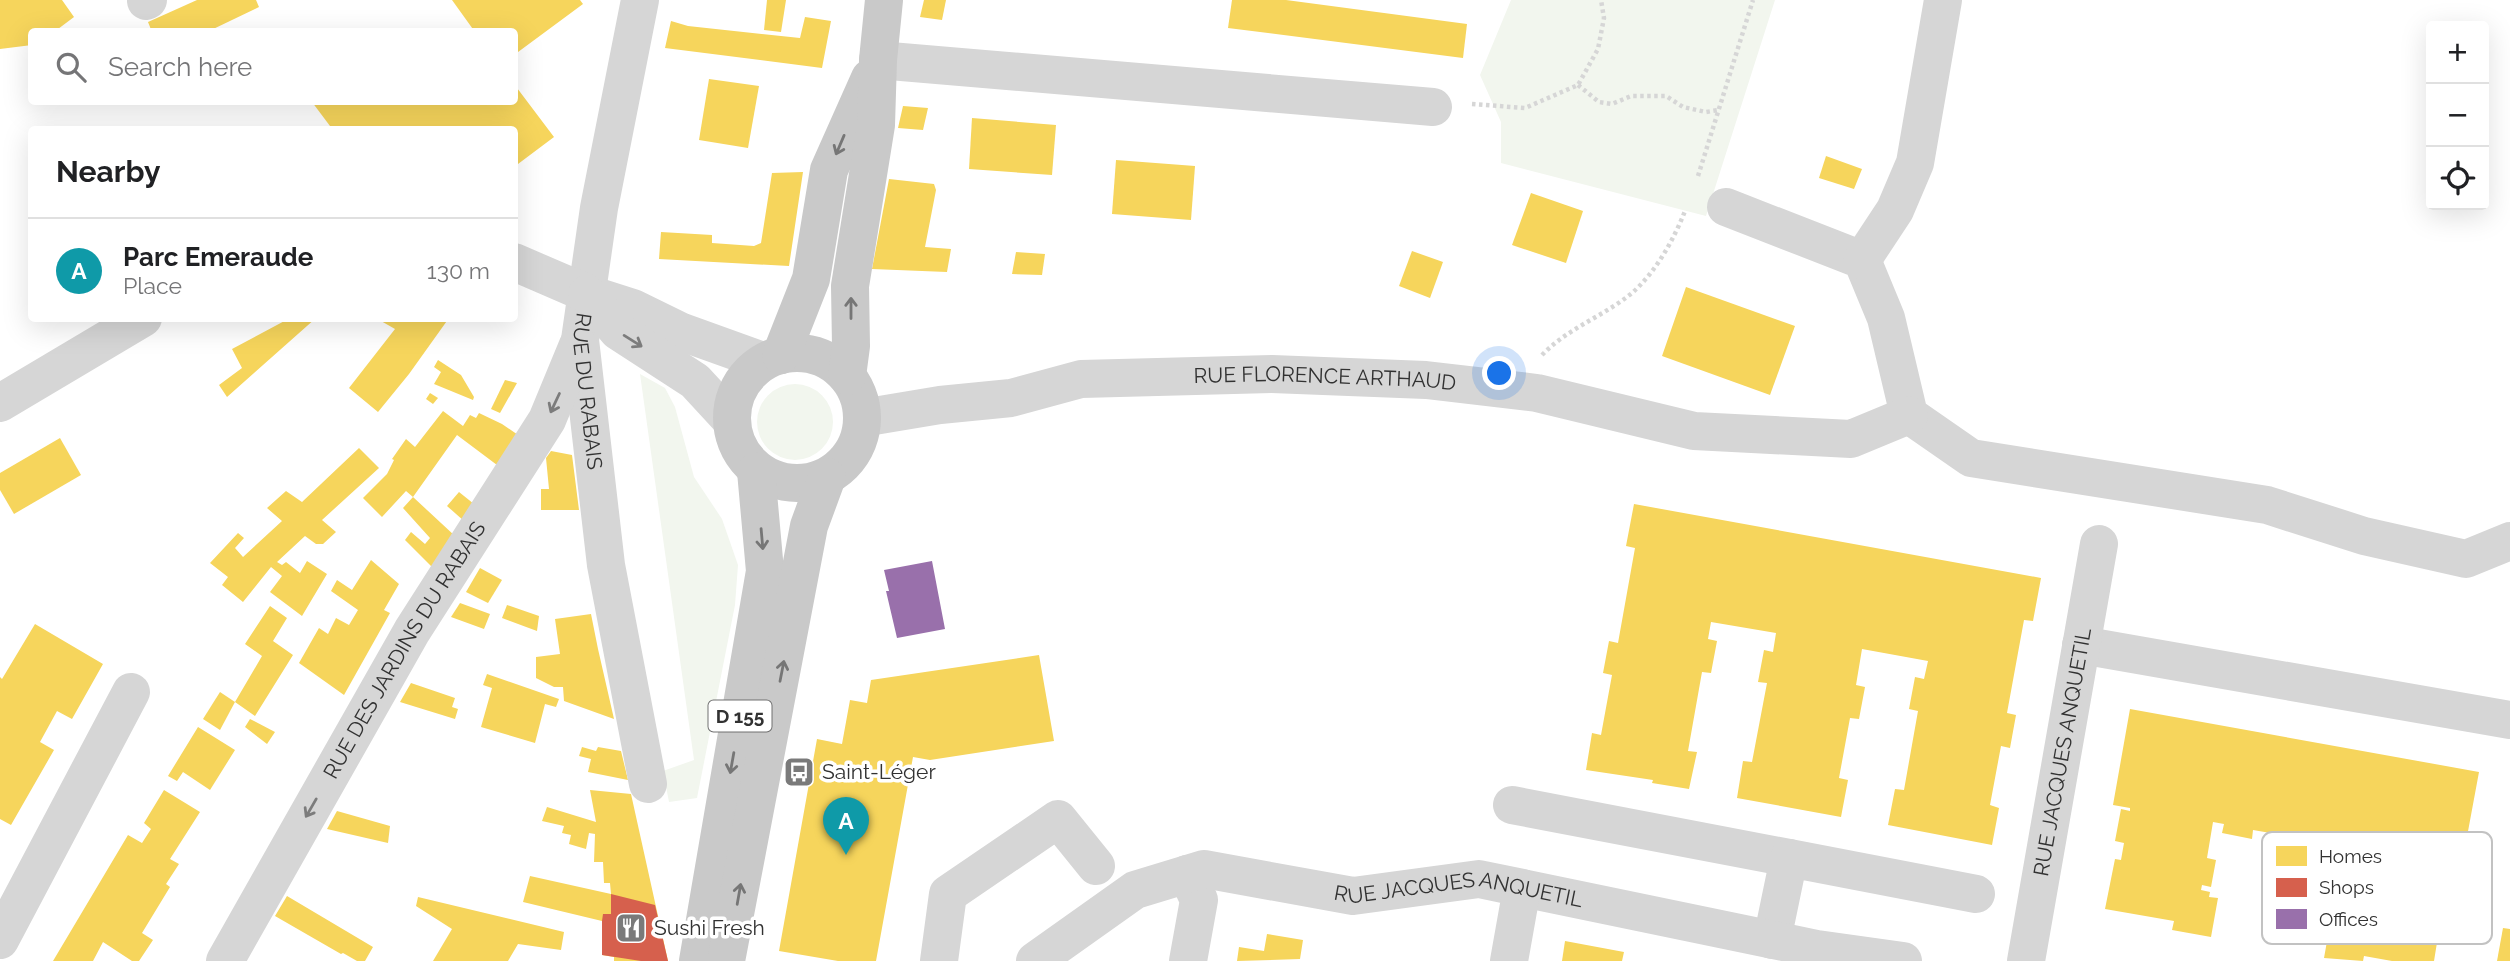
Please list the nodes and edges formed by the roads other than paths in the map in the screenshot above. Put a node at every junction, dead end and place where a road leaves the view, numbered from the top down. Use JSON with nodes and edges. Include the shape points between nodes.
{"nodes":[{"id":1,"x":639,"y":0,"type":"edge"},
{"id":2,"x":884,"y":0,"type":"edge"},
{"id":3,"x":1943,"y":0,"type":"edge"},
{"id":4,"x":878,"y":60,"type":"junction"},
{"id":5,"x":1433,"y":107,"type":"dead end"},
{"id":6,"x":1726,"y":207,"type":"dead end"},
{"id":7,"x":1862,"y":260,"type":"junction"},
{"id":8,"x":518,"y":264,"type":"edge"},
{"id":9,"x":586,"y":293,"type":"junction"},
{"id":10,"x":136,"y":322,"type":"edge"},
{"id":11,"x":580,"y":340,"type":"junction"},
{"id":12,"x":772,"y":358,"type":"junction"},
{"id":13,"x":847,"y":376,"type":"junction"},
{"id":14,"x":0,"y":403,"type":"edge"},
{"id":15,"x":1909,"y":415,"type":"junction"},
{"id":16,"x":862,"y":418,"type":"junction"},
{"id":17,"x":730,"y":420,"type":"junction"},
{"id":18,"x":756,"y":471,"type":"junction"},
{"id":19,"x":827,"y":477,"type":"junction"},
{"id":20,"x":2510,"y":541,"type":"edge"},
{"id":21,"x":2099,"y":544,"type":"dead end"},
{"id":22,"x":2081,"y":645,"type":"junction"},
{"id":23,"x":131,"y":692,"type":"dead end"},
{"id":24,"x":2510,"y":720,"type":"edge"},
{"id":25,"x":649,"y":785,"type":"dead end"},
{"id":26,"x":1512,"y":805,"type":"dead end"},
{"id":27,"x":1789,"y":858,"type":"junction"},
{"id":28,"x":1096,"y":866,"type":"dead end"},
{"id":29,"x":1188,"y":874,"type":"junction"},
{"id":30,"x":1522,"y":887,"type":"junction"},
{"id":31,"x":1976,"y":894,"type":"dead end"},
{"id":32,"x":0,"y":940,"type":"edge"},
{"id":33,"x":1772,"y":940,"type":"junction"},
{"id":34,"x":1816,"y":955,"type":"edge"},
{"id":35,"x":225,"y":961,"type":"edge"},
{"id":36,"x":698,"y":961,"type":"edge"},
{"id":37,"x":726,"y":961,"type":"edge"},
{"id":38,"x":939,"y":961,"type":"edge"},
{"id":39,"x":1035,"y":961,"type":"edge"},
{"id":40,"x":1188,"y":961,"type":"edge"},
{"id":41,"x":1509,"y":961,"type":"edge"},
{"id":42,"x":1903,"y":961,"type":"edge"},
{"id":43,"x":2026,"y":961,"type":"edge"}],
"edges":[{"from":1,"to":9,"type":"street","name":"RUE DU RABAIS"},
{"from":2,"to":4,"type":"main road"},
{"from":3,"to":7,"type":"street","via":[[1915,163],[1895,210]]},
{"from":4,"to":5,"type":"street"},
{"from":4,"to":12,"type":"main road","one_way":true,"via":[[829,170],[811,279]]},
{"from":13,"to":4,"type":"main road","one_way":true,"via":[[850,286],[876,125]]},
{"from":6,"to":7,"type":"street"},
{"from":7,"to":15,"type":"street","via":[[1886,318]]},
{"from":8,"to":9,"type":"street"},
{"from":9,"to":11,"type":"street","name":"RUE DU RABAIS"},
{"from":9,"to":12,"type":"street","via":[[682,331]]},
{"from":9,"to":17,"type":"street","one_way":true,"via":[[618,331],[695,381]]},
{"from":10,"to":14,"type":"street"},
{"from":11,"to":25,"type":"street","name":"RUE DU RABAIS","via":[[606,565]]},
{"from":11,"to":35,"type":"street","name":"RUE DES JARDINS DU RABAIS","one_way":true,"via":[[547,420],[412,631]]},
{"from":12,"to":13,"type":"main road","via":[[805,353],[829,361]]},
{"from":12,"to":17,"type":"main road","via":[[746,376],[734,397]]},
{"from":13,"to":16,"type":"main road","via":[[859,395]]},
{"from":15,"to":16,"type":"street","name":"RUE FLORENCE ARTHAUD","via":[[1851,439],[1694,430],[1537,393],[1426,380],[1272,374],[1081,379],[1011,398]]},
{"from":15,"to":20,"type":"street","via":[[1971,458],[2267,505],[2364,536],[2466,559]]},
{"from":16,"to":19,"type":"main road","via":[[859,441],[846,462]]},
{"from":17,"to":18,"type":"main road","via":[[738,448]]},
{"from":18,"to":19,"type":"main road","via":[[778,481],[803,484]]},
{"from":18,"to":36,"type":"main road","number":"D 155","one_way":true,"via":[[765,571]]},
{"from":37,"to":19,"type":"main road","number":"D 155","one_way":true,"via":[[809,526]]},
{"from":21,"to":22,"type":"street","name":"RUE JACQUES ANQUETIL"},
{"from":22,"to":24,"type":"street"},
{"from":22,"to":43,"type":"street","name":"RUE JACQUES ANQUETIL"},
{"from":23,"to":32,"type":"street"},
{"from":26,"to":27,"type":"street"},
{"from":27,"to":31,"type":"street"},
{"from":27,"to":33,"type":"street"},
{"from":28,"to":38,"type":"street","via":[[1058,819],[948,894]]},
{"from":29,"to":30,"type":"street","name":"RUE JACQUES ANQUETIL","via":[[1204,869],[1353,896],[1479,879]]},
{"from":29,"to":39,"type":"street","name":"RUE JACQUES ANQUETIL","via":[[1135,890]]},
{"from":29,"to":40,"type":"street","via":[[1199,900]]},
{"from":30,"to":33,"type":"street","name":"RUE JACQUES ANQUETIL"},
{"from":30,"to":41,"type":"street"},
{"from":33,"to":34,"type":"street","name":"RUE JACQUES ANQUETIL"},
{"from":34,"to":42,"type":"street","name":"RUE JACQUES ANQUETIL"}]}
